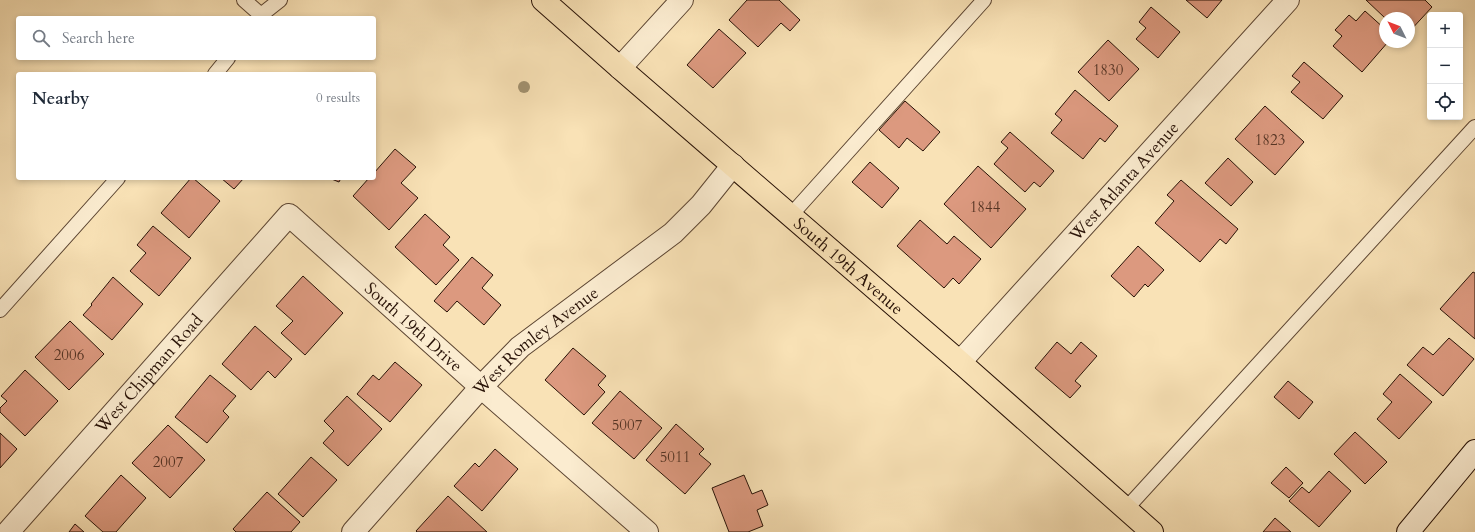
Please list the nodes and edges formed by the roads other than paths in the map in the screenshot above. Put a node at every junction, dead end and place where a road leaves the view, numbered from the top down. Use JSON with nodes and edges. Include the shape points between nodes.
{"nodes":[{"id":1,"x":244,"y":0,"type":"edge"},
{"id":2,"x":280,"y":0,"type":"edge"},
{"id":3,"x":543,"y":0,"type":"edge"},
{"id":4,"x":682,"y":0,"type":"edge"},
{"id":5,"x":984,"y":0,"type":"edge"},
{"id":6,"x":1288,"y":0,"type":"edge"},
{"id":7,"x":259,"y":16,"type":"edge"},
{"id":8,"x":261,"y":16,"type":"edge"},
{"id":9,"x":226,"y":60,"type":"edge"},
{"id":10,"x":620,"y":68,"type":"junction"},
{"id":11,"x":217,"y":72,"type":"edge"},
{"id":12,"x":1475,"y":127,"type":"edge"},
{"id":13,"x":733,"y":165,"type":"junction"},
{"id":14,"x":116,"y":180,"type":"edge"},
{"id":15,"x":289,"y":215,"type":"joint"},
{"id":16,"x":791,"y":215,"type":"junction"},
{"id":17,"x":0,"y":310,"type":"edge"},
{"id":18,"x":960,"y":362,"type":"junction"},
{"id":19,"x":481,"y":387,"type":"junction"},
{"id":20,"x":1475,"y":451,"type":"edge"},
{"id":21,"x":1126,"y":510,"type":"junction"},
{"id":22,"x":8,"y":532,"type":"edge"},
{"id":23,"x":353,"y":532,"type":"edge"},
{"id":24,"x":647,"y":532,"type":"edge"},
{"id":25,"x":1152,"y":532,"type":"edge"},
{"id":26,"x":1408,"y":532,"type":"edge"}],
"edges":[{"from":1,"to":7,"type":"lane"},
{"from":2,"to":8,"type":"lane"},
{"from":3,"to":10,"type":"main road","name":"South 19th Avenue"},
{"from":4,"to":10,"type":"street"},
{"from":5,"to":16,"type":"lane"},
{"from":6,"to":18,"type":"street","name":"West Atlanta Avenue"},
{"from":9,"to":11,"type":"lane"},
{"from":10,"to":13,"type":"main road","name":"South 19th Avenue"},
{"from":12,"to":21,"type":"lane"},
{"from":13,"to":16,"type":"main road","name":"South 19th Avenue"},
{"from":13,"to":19,"type":"street","name":"West Romley Avenue","via":[[701,205],[673,233],[520,347]]},
{"from":14,"to":17,"type":"lane"},
{"from":15,"to":19,"type":"street","name":"South 19th Drive"},
{"from":15,"to":22,"type":"street","name":"West Chipman Road"},
{"from":16,"to":18,"type":"main road","name":"South 19th Avenue"},
{"from":18,"to":21,"type":"main road","name":"South 19th Avenue"},
{"from":19,"to":23,"type":"street","name":"West Romley Avenue"},
{"from":19,"to":24,"type":"street","name":"South 19th Drive"},
{"from":20,"to":26,"type":"street"},
{"from":21,"to":25,"type":"main road","name":"South 19th Avenue"}]}
